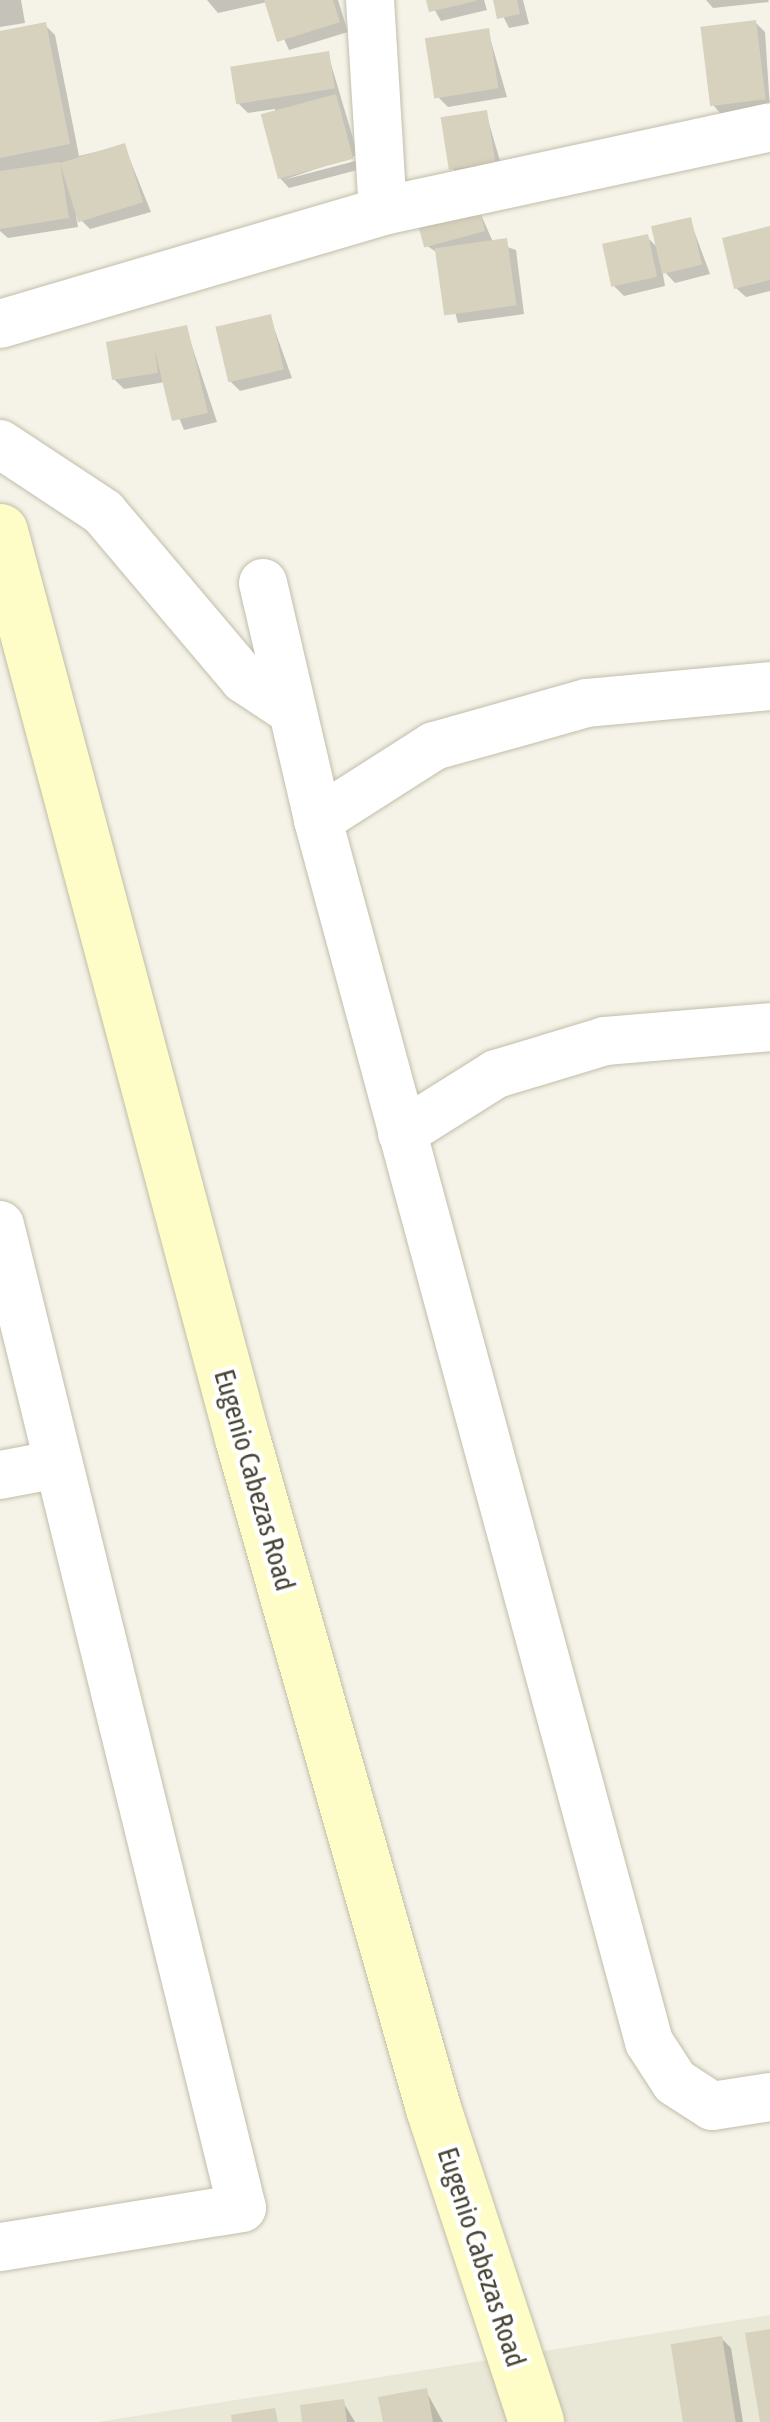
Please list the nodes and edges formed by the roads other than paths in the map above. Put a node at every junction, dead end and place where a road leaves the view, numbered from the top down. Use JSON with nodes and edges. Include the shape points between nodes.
{"nodes":[{"id":1,"x":370,"y":0,"type":"edge"},
{"id":2,"x":770,"y":127,"type":"edge"},
{"id":3,"x":384,"y":211,"type":"junction"},
{"id":4,"x":0,"y":324,"type":"edge"},
{"id":5,"x":0,"y":444,"type":"edge"},
{"id":6,"x":0,"y":530,"type":"edge"},
{"id":7,"x":264,"y":583,"type":"dead end"},
{"id":8,"x":770,"y":686,"type":"edge"},
{"id":9,"x":288,"y":708,"type":"junction"},
{"id":10,"x":318,"y":820,"type":"junction"},
{"id":11,"x":770,"y":1027,"type":"edge"},
{"id":12,"x":402,"y":1133,"type":"junction"},
{"id":13,"x":0,"y":1226,"type":"edge"},
{"id":14,"x":53,"y":1464,"type":"junction"},
{"id":15,"x":0,"y":1475,"type":"edge"},
{"id":16,"x":770,"y":2097,"type":"edge"},
{"id":17,"x":0,"y":2246,"type":"edge"},
{"id":18,"x":536,"y":2422,"type":"edge"}],
"edges":[{"from":1,"to":3,"type":"street"},
{"from":2,"to":3,"type":"street"},
{"from":3,"to":4,"type":"street"},
{"from":5,"to":9,"type":"street","via":[[103,512],[244,679]]},
{"from":6,"to":18,"type":"street","name":"Eugenio Cabezas Road","via":[[248,1458],[433,2108]]},
{"from":7,"to":9,"type":"street"},
{"from":8,"to":10,"type":"street","via":[[587,702],[434,746]]},
{"from":9,"to":10,"type":"street"},
{"from":10,"to":12,"type":"street"},
{"from":11,"to":12,"type":"street","via":[[605,1042],[496,1074]]},
{"from":12,"to":16,"type":"street","via":[[649,2042],[675,2082],[712,2106]]},
{"from":13,"to":14,"type":"street"},
{"from":14,"to":15,"type":"street"},
{"from":14,"to":17,"type":"street","via":[[242,2208]]}]}
